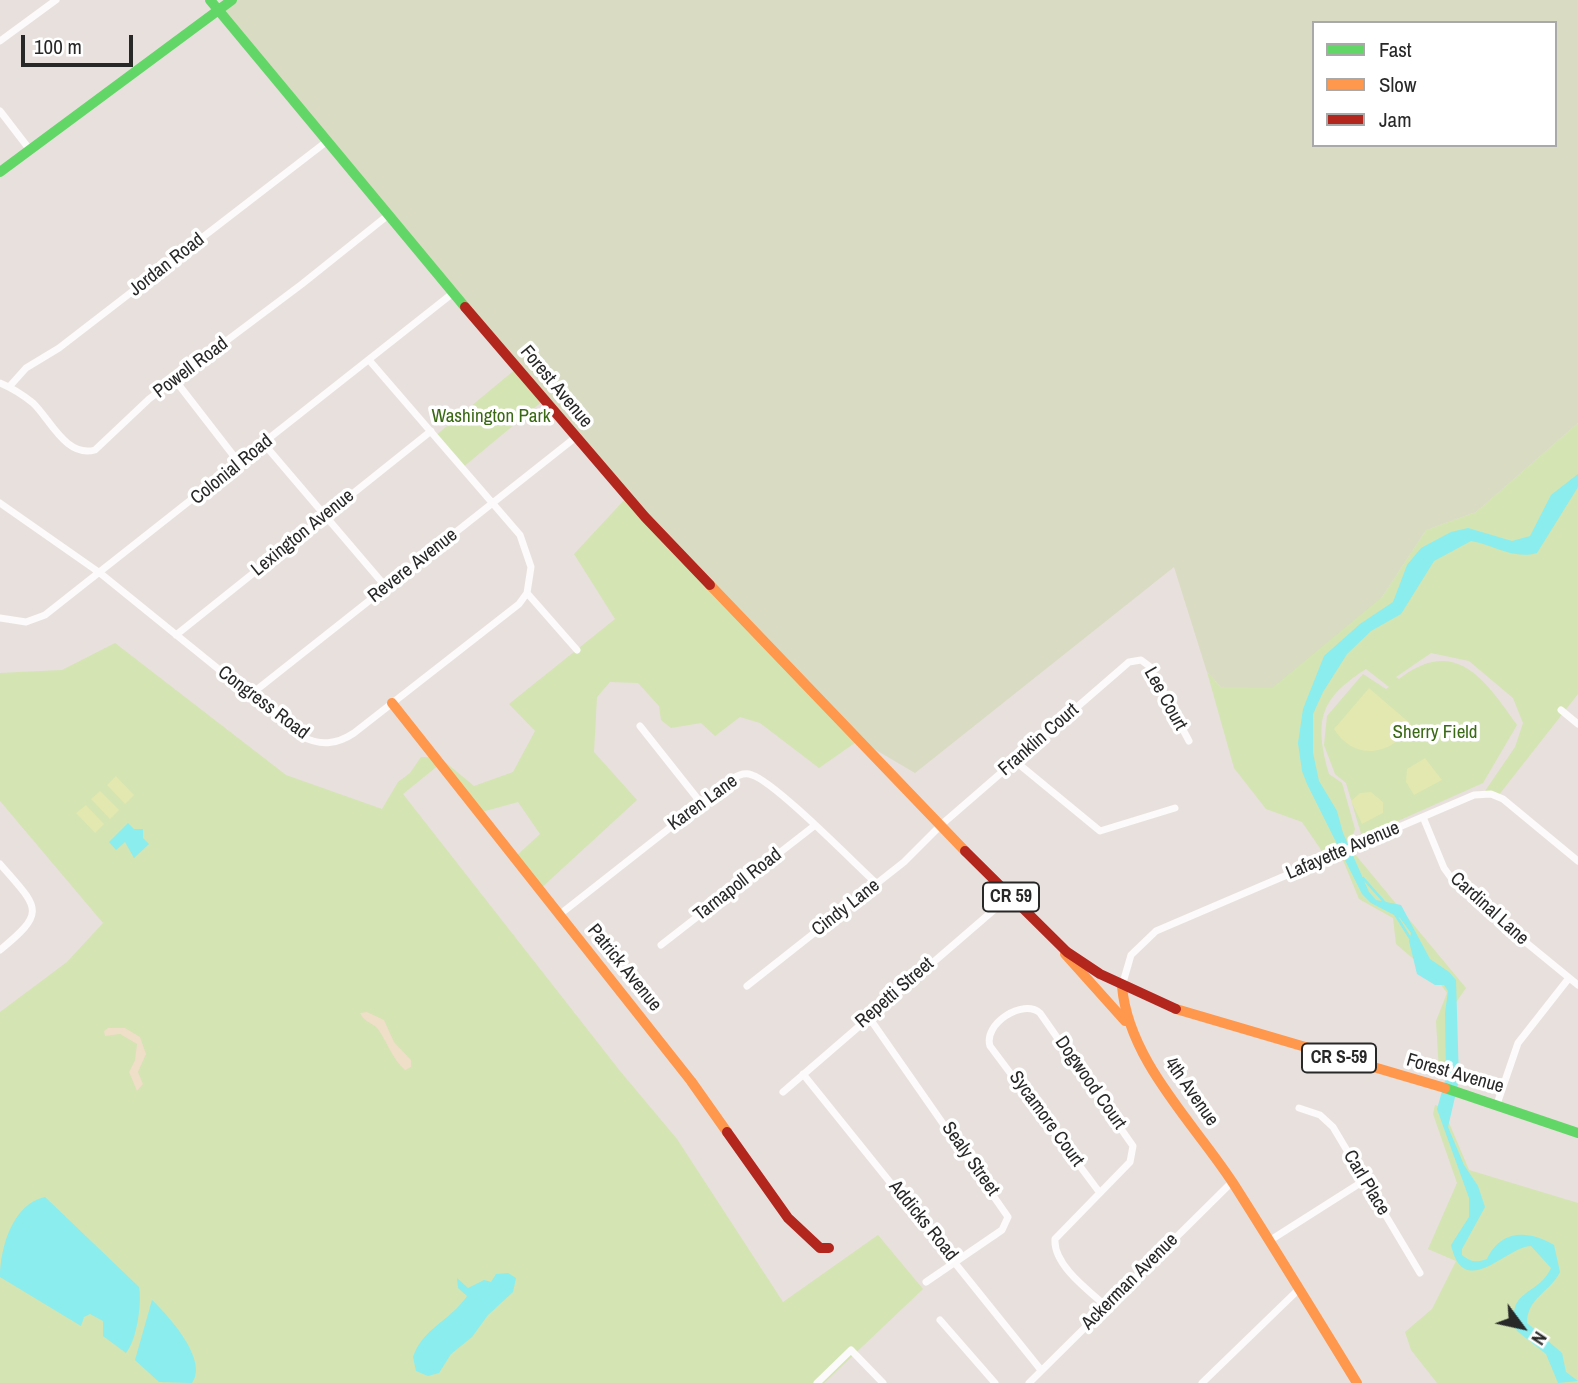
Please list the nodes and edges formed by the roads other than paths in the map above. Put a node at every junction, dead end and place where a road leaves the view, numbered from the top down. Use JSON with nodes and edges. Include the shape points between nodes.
{"nodes":[{"id":1,"x":56,"y":0,"type":"edge"},
{"id":2,"x":210,"y":0,"type":"edge"},
{"id":3,"x":232,"y":0,"type":"edge"},
{"id":4,"x":219,"y":11,"type":"junction"},
{"id":5,"x":0,"y":41,"type":"edge"},
{"id":6,"x":0,"y":111,"type":"edge"},
{"id":7,"x":326,"y":142,"type":"junction"},
{"id":8,"x":30,"y":150,"type":"junction"},
{"id":9,"x":0,"y":173,"type":"edge"},
{"id":10,"x":387,"y":216,"type":"junction"},
{"id":11,"x":453,"y":293,"type":"junction"},
{"id":12,"x":369,"y":360,"type":"junction"},
{"id":13,"x":175,"y":380,"type":"junction"},
{"id":14,"x":0,"y":383,"type":"edge"},
{"id":15,"x":9,"y":387,"type":"junction"},
{"id":16,"x":430,"y":432,"type":"junction"},
{"id":17,"x":576,"y":437,"type":"junction"},
{"id":18,"x":264,"y":444,"type":"junction"},
{"id":19,"x":240,"y":464,"type":"junction"},
{"id":20,"x":0,"y":503,"type":"edge"},
{"id":21,"x":492,"y":503,"type":"junction"},
{"id":22,"x":325,"y":516,"type":"junction"},
{"id":23,"x":100,"y":573,"type":"junction"},
{"id":24,"x":386,"y":587,"type":"junction"},
{"id":25,"x":527,"y":593,"type":"junction"},
{"id":26,"x":0,"y":618,"type":"edge"},
{"id":27,"x":176,"y":635,"type":"junction"},
{"id":28,"x":577,"y":650,"type":"dead end"},
{"id":29,"x":1139,"y":660,"type":"joint"},
{"id":30,"x":250,"y":695,"type":"junction"},
{"id":31,"x":392,"y":703,"type":"junction"},
{"id":32,"x":1561,"y":710,"type":"dead end"},
{"id":33,"x":1578,"y":724,"type":"edge"},
{"id":34,"x":640,"y":726,"type":"dead end"},
{"id":35,"x":1189,"y":741,"type":"dead end"},
{"id":36,"x":1015,"y":761,"type":"junction"},
{"id":37,"x":701,"y":803,"type":"junction"},
{"id":38,"x":1175,"y":808,"type":"dead end"},
{"id":39,"x":1423,"y":817,"type":"junction"},
{"id":40,"x":941,"y":825,"type":"junction"},
{"id":41,"x":814,"y":826,"type":"junction"},
{"id":42,"x":1578,"y":861,"type":"edge"},
{"id":43,"x":0,"y":864,"type":"edge"},
{"id":44,"x":877,"y":884,"type":"junction"},
{"id":45,"x":1010,"y":896,"type":"junction"},
{"id":46,"x":559,"y":915,"type":"junction"},
{"id":47,"x":1052,"y":939,"type":"junction"},
{"id":48,"x":661,"y":945,"type":"dead end"},
{"id":49,"x":0,"y":950,"type":"edge"},
{"id":50,"x":1569,"y":978,"type":"junction"},
{"id":51,"x":1578,"y":985,"type":"edge"},
{"id":52,"x":747,"y":986,"type":"dead end"},
{"id":53,"x":1122,"y":986,"type":"junction"},
{"id":54,"x":868,"y":1016,"type":"junction"},
{"id":55,"x":1127,"y":1024,"type":"junction"},
{"id":56,"x":990,"y":1046,"type":"joint"},
{"id":57,"x":803,"y":1074,"type":"junction"},
{"id":58,"x":783,"y":1092,"type":"dead end"},
{"id":59,"x":1497,"y":1104,"type":"junction"},
{"id":60,"x":1299,"y":1108,"type":"dead end"},
{"id":61,"x":1578,"y":1133,"type":"edge"},
{"id":62,"x":1365,"y":1180,"type":"junction"},
{"id":63,"x":1232,"y":1182,"type":"junction"},
{"id":64,"x":1100,"y":1193,"type":"junction"},
{"id":65,"x":1269,"y":1241,"type":"junction"},
{"id":66,"x":829,"y":1248,"type":"dead end"},
{"id":67,"x":955,"y":1260,"type":"junction"},
{"id":68,"x":1420,"y":1273,"type":"dead end"},
{"id":69,"x":926,"y":1282,"type":"dead end"},
{"id":70,"x":1298,"y":1290,"type":"junction"},
{"id":71,"x":1106,"y":1306,"type":"junction"},
{"id":72,"x":940,"y":1321,"type":"dead end"},
{"id":73,"x":1041,"y":1370,"type":"junction"},
{"id":74,"x":817,"y":1383,"type":"edge"},
{"id":75,"x":883,"y":1383,"type":"edge"},
{"id":76,"x":996,"y":1383,"type":"edge"},
{"id":77,"x":1029,"y":1383,"type":"edge"},
{"id":78,"x":1202,"y":1383,"type":"edge"},
{"id":79,"x":1357,"y":1383,"type":"edge"}],
"edges":[{"from":1,"to":5,"type":"street"},
{"from":2,"to":4,"type":"main road","name":"Forest Avenue","number":"CR 59"},
{"from":3,"to":4,"type":"main road"},
{"from":4,"to":7,"type":"main road","name":"Forest Avenue","number":"CR 59"},
{"from":4,"to":8,"type":"main road"},
{"from":6,"to":8,"type":"street"},
{"from":7,"to":10,"type":"main road","name":"Forest Avenue","number":"CR 59"},
{"from":7,"to":15,"type":"street","name":"Jordan Road","via":[[59,348],[26,368]]},
{"from":8,"to":9,"type":"main road"},
{"from":10,"to":11,"type":"main road","name":"Forest Avenue","number":"CR 59"},
{"from":10,"to":13,"type":"street","name":"Powell Road"},
{"from":11,"to":12,"type":"street","name":"Colonial Road"},
{"from":11,"to":17,"type":"main road","name":"Forest Avenue","number":"CR 59"},
{"from":12,"to":16,"type":"street"},
{"from":12,"to":18,"type":"street","name":"Colonial Road"},
{"from":13,"to":15,"type":"street","name":"Powell Road","via":[[89,451],[64,440],[34,405]]},
{"from":13,"to":19,"type":"street"},
{"from":14,"to":15,"type":"street","name":"Powell Road"},
{"from":16,"to":21,"type":"street"},
{"from":16,"to":22,"type":"street","name":"Lexington Avenue"},
{"from":17,"to":21,"type":"street","name":"Revere Avenue"},
{"from":17,"to":40,"type":"main road","name":"Forest Avenue","number":"CR 59","via":[[645,517]]},
{"from":18,"to":19,"type":"street","name":"Colonial Road"},
{"from":18,"to":22,"type":"street"},
{"from":19,"to":23,"type":"street","name":"Colonial Road"},
{"from":20,"to":23,"type":"street","name":"Congress Road"},
{"from":21,"to":24,"type":"street","name":"Revere Avenue"},
{"from":21,"to":25,"type":"street","via":[[525,545],[531,567]]},
{"from":22,"to":24,"type":"street"},
{"from":22,"to":27,"type":"street","name":"Lexington Avenue"},
{"from":23,"to":26,"type":"street","name":"Colonial Road","via":[[36,619]]},
{"from":23,"to":27,"type":"street","name":"Congress Road"},
{"from":24,"to":30,"type":"street","name":"Revere Avenue"},
{"from":25,"to":28,"type":"street"},
{"from":25,"to":31,"type":"street","name":"Congress Road"},
{"from":27,"to":30,"type":"street","name":"Congress Road"},
{"from":29,"to":35,"type":"street","name":"Lee Court","via":[[1149,666]]},
{"from":29,"to":36,"type":"street","name":"Franklin Court","via":[[1129,662]]},
{"from":30,"to":31,"type":"street","name":"Congress Road","via":[[301,736],[320,743],[346,738]]},
{"from":31,"to":46,"type":"main road","name":"Patrick Avenue"},
{"from":32,"to":33,"type":"street"},
{"from":34,"to":37,"type":"street"},
{"from":36,"to":38,"type":"street","via":[[1100,831]]},
{"from":36,"to":40,"type":"street","name":"Franklin Court"},
{"from":37,"to":41,"type":"street","name":"Karen Lane","via":[[737,775],[750,774]]},
{"from":37,"to":46,"type":"street","name":"Karen Lane"},
{"from":39,"to":42,"type":"street","name":"Lafayette Avenue","via":[[1474,795],[1495,795]]},
{"from":39,"to":50,"type":"street","name":"Cardinal Lane","via":[[1444,868],[1457,886]]},
{"from":39,"to":53,"type":"street","name":"Lafayette Avenue","via":[[1156,930],[1131,955]]},
{"from":40,"to":44,"type":"street","name":"Cindy Lane"},
{"from":40,"to":45,"type":"main road","number":"CR 59"},
{"from":41,"to":44,"type":"street","name":"Karen Lane"},
{"from":41,"to":48,"type":"street","name":"Tarnapoll Road"},
{"from":43,"to":49,"type":"street","via":[[31,903],[33,915],[28,928]]},
{"from":44,"to":52,"type":"street","name":"Cindy Lane"},
{"from":45,"to":47,"type":"main road","number":"CR 59"},
{"from":45,"to":54,"type":"street","name":"Repetti Street"},
{"from":46,"to":66,"type":"main road","name":"Patrick Avenue","via":[[698,1090],[788,1218],[820,1248]]},
{"from":47,"to":53,"type":"main road","number":"CR 59"},
{"from":47,"to":55,"type":"main road"},
{"from":50,"to":51,"type":"street","name":"Cardinal Lane"},
{"from":50,"to":59,"type":"street","via":[[1518,1043]]},
{"from":53,"to":55,"type":"main road","name":"4th Avenue"},
{"from":53,"to":59,"type":"main road","name":"Forest Avenue","number":"CR S-59","via":[[1193,1014]]},
{"from":54,"to":57,"type":"street","name":"Repetti Street"},
{"from":54,"to":67,"type":"street","name":"Sealy Street","via":[[1007,1212],[1002,1230]]},
{"from":55,"to":63,"type":"main road","name":"4th Avenue","via":[[1139,1049]]},
{"from":56,"to":64,"type":"street","name":"Sycamore Court"},
{"from":56,"to":64,"type":"street","name":"Dogwood Court","via":[[990,1031],[1003,1020],[1027,1007],[1041,1013],[1133,1146],[1130,1162]]},
{"from":57,"to":58,"type":"street","name":"Repetti Street"},
{"from":57,"to":67,"type":"street","name":"Addicks Road"},
{"from":59,"to":61,"type":"main road","name":"Forest Avenue","number":"CR S-59"},
{"from":60,"to":62,"type":"street","name":"Carl Place","via":[[1327,1120]]},
{"from":62,"to":65,"type":"street"},
{"from":62,"to":68,"type":"street","name":"Carl Place"},
{"from":63,"to":65,"type":"main road","name":"4th Avenue"},
{"from":63,"to":71,"type":"street","name":"Ackerman Avenue"},
{"from":64,"to":71,"type":"street","name":"Dogwood Court","via":[[1058,1234],[1054,1244],[1072,1274]]},
{"from":65,"to":70,"type":"main road","name":"4th Avenue"},
{"from":67,"to":69,"type":"street","name":"Sealy Street"},
{"from":67,"to":73,"type":"street","name":"Addicks Road"},
{"from":70,"to":78,"type":"street"},
{"from":70,"to":79,"type":"main road","name":"4th Avenue"},
{"from":71,"to":73,"type":"street","name":"Ackerman Avenue"},
{"from":72,"to":76,"type":"street"},
{"from":73,"to":77,"type":"street","name":"Ackerman Avenue"},
{"from":74,"to":75,"type":"street","via":[[851,1350]]}]}
